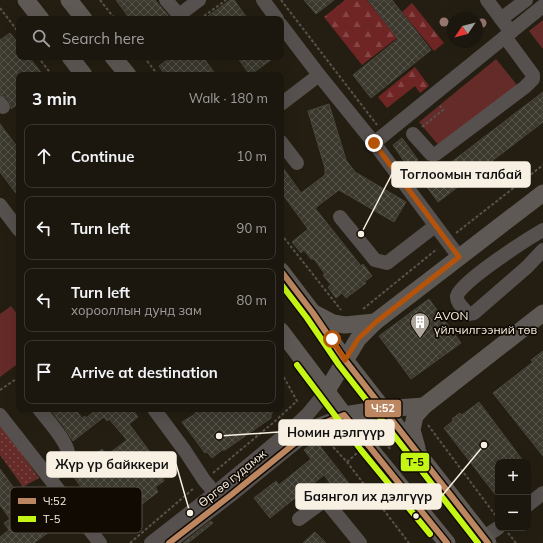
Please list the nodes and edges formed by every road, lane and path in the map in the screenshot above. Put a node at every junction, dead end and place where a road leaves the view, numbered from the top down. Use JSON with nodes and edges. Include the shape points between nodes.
{"nodes":[{"id":1,"x":26,"y":0,"type":"edge"},
{"id":2,"x":69,"y":0,"type":"edge"},
{"id":3,"x":100,"y":0,"type":"edge"},
{"id":4,"x":166,"y":0,"type":"edge"},
{"id":5,"x":199,"y":0,"type":"edge"},
{"id":6,"x":226,"y":0,"type":"edge"},
{"id":7,"x":262,"y":0,"type":"edge"},
{"id":8,"x":281,"y":0,"type":"edge"},
{"id":9,"x":487,"y":0,"type":"edge"},
{"id":10,"x":526,"y":0,"type":"edge"},
{"id":11,"x":543,"y":6,"type":"edge"},
{"id":12,"x":0,"y":8,"type":"edge"},
{"id":13,"x":39,"y":16,"type":"edge"},
{"id":14,"x":82,"y":16,"type":"edge"},
{"id":15,"x":113,"y":16,"type":"edge"},
{"id":16,"x":204,"y":16,"type":"edge"},
{"id":17,"x":275,"y":16,"type":"edge"},
{"id":18,"x":501,"y":19,"type":"junction"},
{"id":19,"x":284,"y":28,"type":"edge"},
{"id":20,"x":16,"y":29,"type":"edge"},
{"id":21,"x":508,"y":34,"type":"junction"},
{"id":22,"x":40,"y":60,"type":"edge"},
{"id":23,"x":72,"y":60,"type":"edge"},
{"id":24,"x":116,"y":60,"type":"edge"},
{"id":25,"x":146,"y":60,"type":"edge"},
{"id":26,"x":50,"y":72,"type":"edge"},
{"id":27,"x":82,"y":72,"type":"edge"},
{"id":28,"x":126,"y":72,"type":"edge"},
{"id":29,"x":156,"y":72,"type":"edge"},
{"id":30,"x":319,"y":75,"type":"junction"},
{"id":31,"x":284,"y":102,"type":"edge"},
{"id":32,"x":381,"y":130,"type":"dead end"},
{"id":33,"x":413,"y":134,"type":"dead end"},
{"id":34,"x":374,"y":143,"type":"junction"},
{"id":35,"x":284,"y":146,"type":"edge"},
{"id":36,"x":297,"y":163,"type":"dead end"},
{"id":37,"x":543,"y":165,"type":"edge"},
{"id":38,"x":543,"y":192,"type":"edge"},
{"id":39,"x":0,"y":205,"type":"edge"},
{"id":40,"x":340,"y":217,"type":"dead end"},
{"id":41,"x":16,"y":226,"type":"edge"},
{"id":42,"x":435,"y":226,"type":"junction"},
{"id":43,"x":543,"y":230,"type":"edge"},
{"id":44,"x":451,"y":237,"type":"dead end"},
{"id":45,"x":284,"y":238,"type":"edge"},
{"id":46,"x":441,"y":245,"type":"dead end"},
{"id":47,"x":543,"y":250,"type":"edge"},
{"id":48,"x":459,"y":257,"type":"junction"},
{"id":49,"x":284,"y":275,"type":"edge"},
{"id":50,"x":341,"y":311,"type":"dead end"},
{"id":51,"x":313,"y":312,"type":"junction"},
{"id":52,"x":358,"y":313,"type":"dead end"},
{"id":53,"x":543,"y":313,"type":"edge"},
{"id":54,"x":376,"y":322,"type":"junction"},
{"id":55,"x":284,"y":335,"type":"edge"},
{"id":56,"x":345,"y":360,"type":"junction"},
{"id":57,"x":284,"y":377,"type":"edge"},
{"id":58,"x":16,"y":379,"type":"edge"},
{"id":59,"x":0,"y":390,"type":"edge"},
{"id":60,"x":326,"y":392,"type":"junction"},
{"id":61,"x":297,"y":401,"type":"junction"},
{"id":62,"x":383,"y":409,"type":"junction"},
{"id":63,"x":41,"y":412,"type":"edge"},
{"id":64,"x":156,"y":412,"type":"edge"},
{"id":65,"x":419,"y":413,"type":"junction"},
{"id":66,"x":0,"y":415,"type":"edge"},
{"id":67,"x":307,"y":415,"type":"junction"},
{"id":68,"x":344,"y":415,"type":"junction"},
{"id":69,"x":396,"y":424,"type":"junction"},
{"id":70,"x":316,"y":426,"type":"junction"},
{"id":71,"x":367,"y":445,"type":"junction"},
{"id":72,"x":419,"y":454,"type":"junction"},
{"id":73,"x":347,"y":462,"type":"junction"},
{"id":74,"x":49,"y":477,"type":"junction"},
{"id":75,"x":204,"y":480,"type":"junction"},
{"id":76,"x":57,"y":487,"type":"edge"},
{"id":77,"x":215,"y":493,"type":"junction"},
{"id":78,"x":543,"y":493,"type":"edge"},
{"id":79,"x":531,"y":503,"type":"edge"},
{"id":80,"x":495,"y":515,"type":"edge"},
{"id":81,"x":299,"y":520,"type":"dead end"},
{"id":82,"x":495,"y":531,"type":"edge"},
{"id":83,"x":507,"y":531,"type":"edge"},
{"id":84,"x":92,"y":533,"type":"edge"},
{"id":85,"x":142,"y":533,"type":"edge"},
{"id":86,"x":142,"y":533,"type":"edge"},
{"id":87,"x":486,"y":540,"type":"edge"},
{"id":88,"x":100,"y":543,"type":"edge"},
{"id":89,"x":130,"y":543,"type":"edge"},
{"id":90,"x":151,"y":543,"type":"edge"},
{"id":91,"x":170,"y":543,"type":"edge"},
{"id":92,"x":360,"y":543,"type":"edge"},
{"id":93,"x":409,"y":543,"type":"edge"},
{"id":94,"x":447,"y":543,"type":"edge"},
{"id":95,"x":516,"y":543,"type":"edge"}],
"edges":[{"from":1,"to":13,"type":"main road"},
{"from":2,"to":14,"type":"main road"},
{"from":3,"to":15,"type":"path"},
{"from":4,"to":5,"type":"street","via":[[179,16]]},
{"from":6,"to":16,"type":"path"},
{"from":7,"to":17,"type":"street"},
{"from":8,"to":32,"type":"path"},
{"from":9,"to":18,"type":"street"},
{"from":10,"to":18,"type":"street"},
{"from":11,"to":21,"type":"street"},
{"from":12,"to":20,"type":"path"},
{"from":18,"to":21,"type":"street"},
{"from":19,"to":30,"type":"street"},
{"from":21,"to":33,"type":"street","via":[[533,75],[533,79],[525,88],[436,154],[431,154]]},
{"from":21,"to":34,"type":"street"},
{"from":22,"to":26,"type":"path"},
{"from":23,"to":27,"type":"main road"},
{"from":24,"to":28,"type":"main road"},
{"from":25,"to":29,"type":"path"},
{"from":30,"to":31,"type":"street"},
{"from":30,"to":34,"type":"street"},
{"from":34,"to":42,"type":"street"},
{"from":35,"to":36,"type":"street"},
{"from":37,"to":44,"type":"path"},
{"from":38,"to":48,"type":"main road"},
{"from":39,"to":41,"type":"street"},
{"from":40,"to":42,"type":"street","via":[[375,260],[387,263]]},
{"from":42,"to":48,"type":"street"},
{"from":43,"to":47,"type":"street","via":[[502,256],[474,278],[458,293],[458,301],[468,314],[474,313]]},
{"from":45,"to":50,"type":"path"},
{"from":46,"to":52,"type":"path"},
{"from":48,"to":54,"type":"main road"},
{"from":49,"to":51,"type":"main road"},
{"from":51,"to":54,"type":"main road","via":[[333,323],[345,325]]},
{"from":51,"to":56,"type":"main road"},
{"from":53,"to":65,"type":"main road"},
{"from":54,"to":56,"type":"main road","via":[[358,339]]},
{"from":55,"to":60,"type":"main road"},
{"from":56,"to":60,"type":"main road"},
{"from":56,"to":62,"type":"main road"},
{"from":57,"to":61,"type":"path"},
{"from":58,"to":59,"type":"path"},
{"from":60,"to":67,"type":"street","name":"Өргөө гудамж"},
{"from":60,"to":68,"type":"main road"},
{"from":61,"to":67,"type":"path"},
{"from":61,"to":75,"type":"path"},
{"from":62,"to":65,"type":"main road"},
{"from":62,"to":68,"type":"main road"},
{"from":62,"to":69,"type":"main road"},
{"from":63,"to":74,"type":"street","via":[[69,453],[63,466]]},
{"from":64,"to":75,"type":"street"},
{"from":65,"to":72,"type":"main road","via":[[412,430]]},
{"from":65,"to":80,"type":"path"},
{"from":66,"to":74,"type":"street"},
{"from":67,"to":77,"type":"street","name":"Өргөө гудамж"},
{"from":68,"to":70,"type":"street","name":"Өргөө гудамж"},
{"from":68,"to":71,"type":"main road"},
{"from":69,"to":71,"type":"path"},
{"from":69,"to":72,"type":"main road"},
{"from":70,"to":73,"type":"path"},
{"from":70,"to":91,"type":"street","name":"Өргөө гудамж"},
{"from":71,"to":73,"type":"path"},
{"from":71,"to":94,"type":"main road"},
{"from":72,"to":87,"type":"main road"},
{"from":73,"to":93,"type":"path"},
{"from":74,"to":76,"type":"street"},
{"from":75,"to":77,"type":"street"},
{"from":75,"to":86,"type":"path"},
{"from":77,"to":90,"type":"street","name":"Өргөө гудамж"},
{"from":78,"to":79,"type":"street"},
{"from":81,"to":92,"type":"street","via":[[325,500]]},
{"from":82,"to":87,"type":"street"},
{"from":83,"to":95,"type":"path"},
{"from":84,"to":88,"type":"street"},
{"from":85,"to":89,"type":"path"}]}
